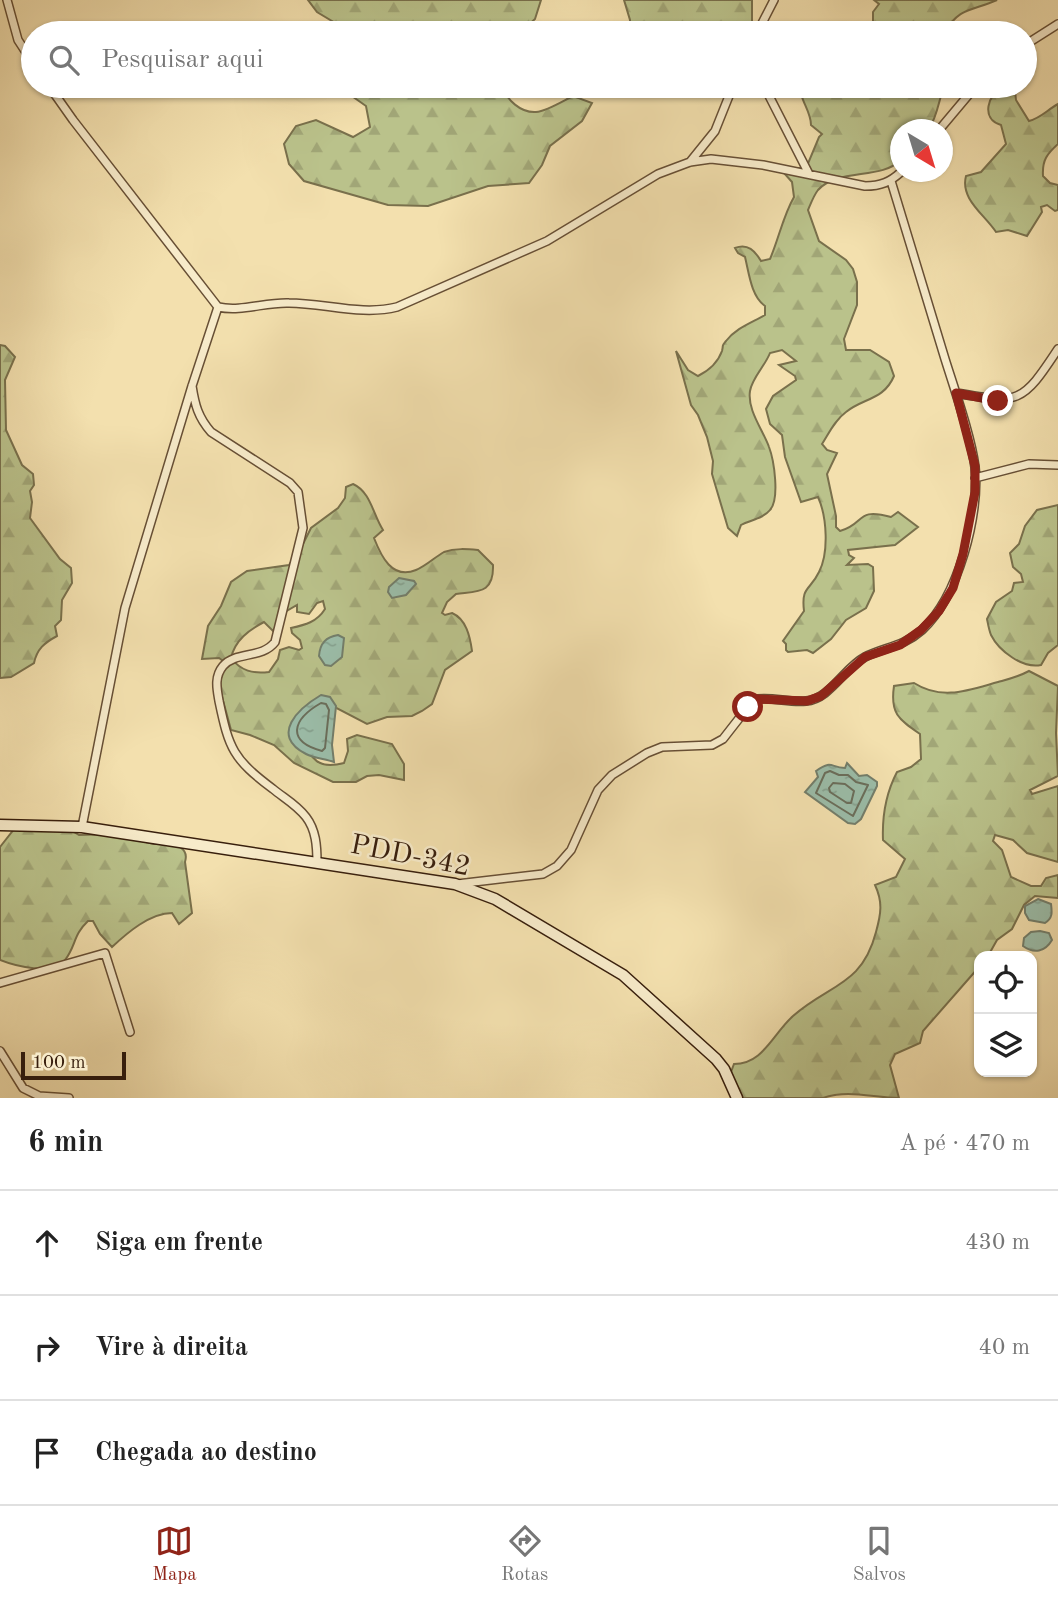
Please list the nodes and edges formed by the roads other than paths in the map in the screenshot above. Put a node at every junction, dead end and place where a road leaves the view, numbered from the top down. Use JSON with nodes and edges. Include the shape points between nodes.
{"nodes":[{"id":1,"x":8,"y":0,"type":"edge"},
{"id":2,"x":774,"y":0,"type":"edge"},
{"id":3,"x":763,"y":21,"type":"edge"},
{"id":4,"x":1058,"y":24,"type":"edge"},
{"id":5,"x":1037,"y":37,"type":"edge"},
{"id":6,"x":21,"y":45,"type":"edge"},
{"id":7,"x":57,"y":98,"type":"edge"},
{"id":8,"x":728,"y":98,"type":"edge"},
{"id":9,"x":770,"y":98,"type":"edge"},
{"id":10,"x":966,"y":98,"type":"edge"},
{"id":11,"x":948,"y":119,"type":"edge"},
{"id":12,"x":690,"y":162,"type":"junction"},
{"id":13,"x":809,"y":174,"type":"junction"},
{"id":14,"x":890,"y":181,"type":"edge"},
{"id":15,"x":891,"y":182,"type":"edge"},
{"id":16,"x":218,"y":306,"type":"junction"},
{"id":17,"x":1058,"y":349,"type":"edge"},
{"id":18,"x":192,"y":386,"type":"junction"},
{"id":19,"x":956,"y":393,"type":"junction"},
{"id":20,"x":1058,"y":465,"type":"edge"},
{"id":21,"x":975,"y":478,"type":"junction"},
{"id":22,"x":0,"y":825,"type":"edge"},
{"id":23,"x":82,"y":827,"type":"junction"},
{"id":24,"x":317,"y":863,"type":"junction"},
{"id":25,"x":455,"y":884,"type":"junction"},
{"id":26,"x":0,"y":983,"type":"edge"},
{"id":27,"x":130,"y":1032,"type":"dead end"},
{"id":28,"x":2,"y":1055,"type":"edge"},
{"id":29,"x":69,"y":1098,"type":"edge"},
{"id":30,"x":737,"y":1098,"type":"edge"}],
"edges":[{"from":1,"to":6,"type":"street"},
{"from":2,"to":3,"type":"street"},
{"from":4,"to":5,"type":"street"},
{"from":7,"to":16,"type":"street"},
{"from":8,"to":12,"type":"street","via":[[715,131]]},
{"from":9,"to":13,"type":"street"},
{"from":10,"to":11,"type":"street"},
{"from":12,"to":13,"type":"street","via":[[711,159]]},
{"from":12,"to":16,"type":"street","via":[[658,174],[547,242],[397,307]]},
{"from":13,"to":14,"type":"street","via":[[865,186]]},
{"from":15,"to":19,"type":"street"},
{"from":16,"to":18,"type":"street"},
{"from":17,"to":19,"type":"street","via":[[1037,381],[1012,399]]},
{"from":18,"to":23,"type":"street","via":[[125,608]]},
{"from":18,"to":24,"type":"street","via":[[196,410],[211,432],[298,492],[303,528],[275,642],[265,652],[230,660],[217,675],[216,686],[233,751],[306,817],[317,846]]},
{"from":19,"to":21,"type":"street"},
{"from":20,"to":21,"type":"street","via":[[1029,464]]},
{"from":21,"to":25,"type":"street","via":[[970,526],[953,588],[921,630],[900,645],[865,657],[821,696],[807,701],[758,699],[723,739],[712,745],[662,747],[612,775],[598,790],[571,850],[543,874]]},
{"from":22,"to":23,"type":"street","name":"PDD-342","number":"PDD-342"},
{"from":23,"to":24,"type":"street","name":"PDD-342","number":"PDD-342"},
{"from":24,"to":25,"type":"street","name":"PDD-342","number":"PDD-342"},
{"from":25,"to":30,"type":"street","name":"PDD-342","number":"PDD-342","via":[[495,899],[623,975],[716,1059]]},
{"from":26,"to":27,"type":"street","via":[[105,953]]},
{"from":28,"to":29,"type":"street","via":[[30,1093]]}]}
